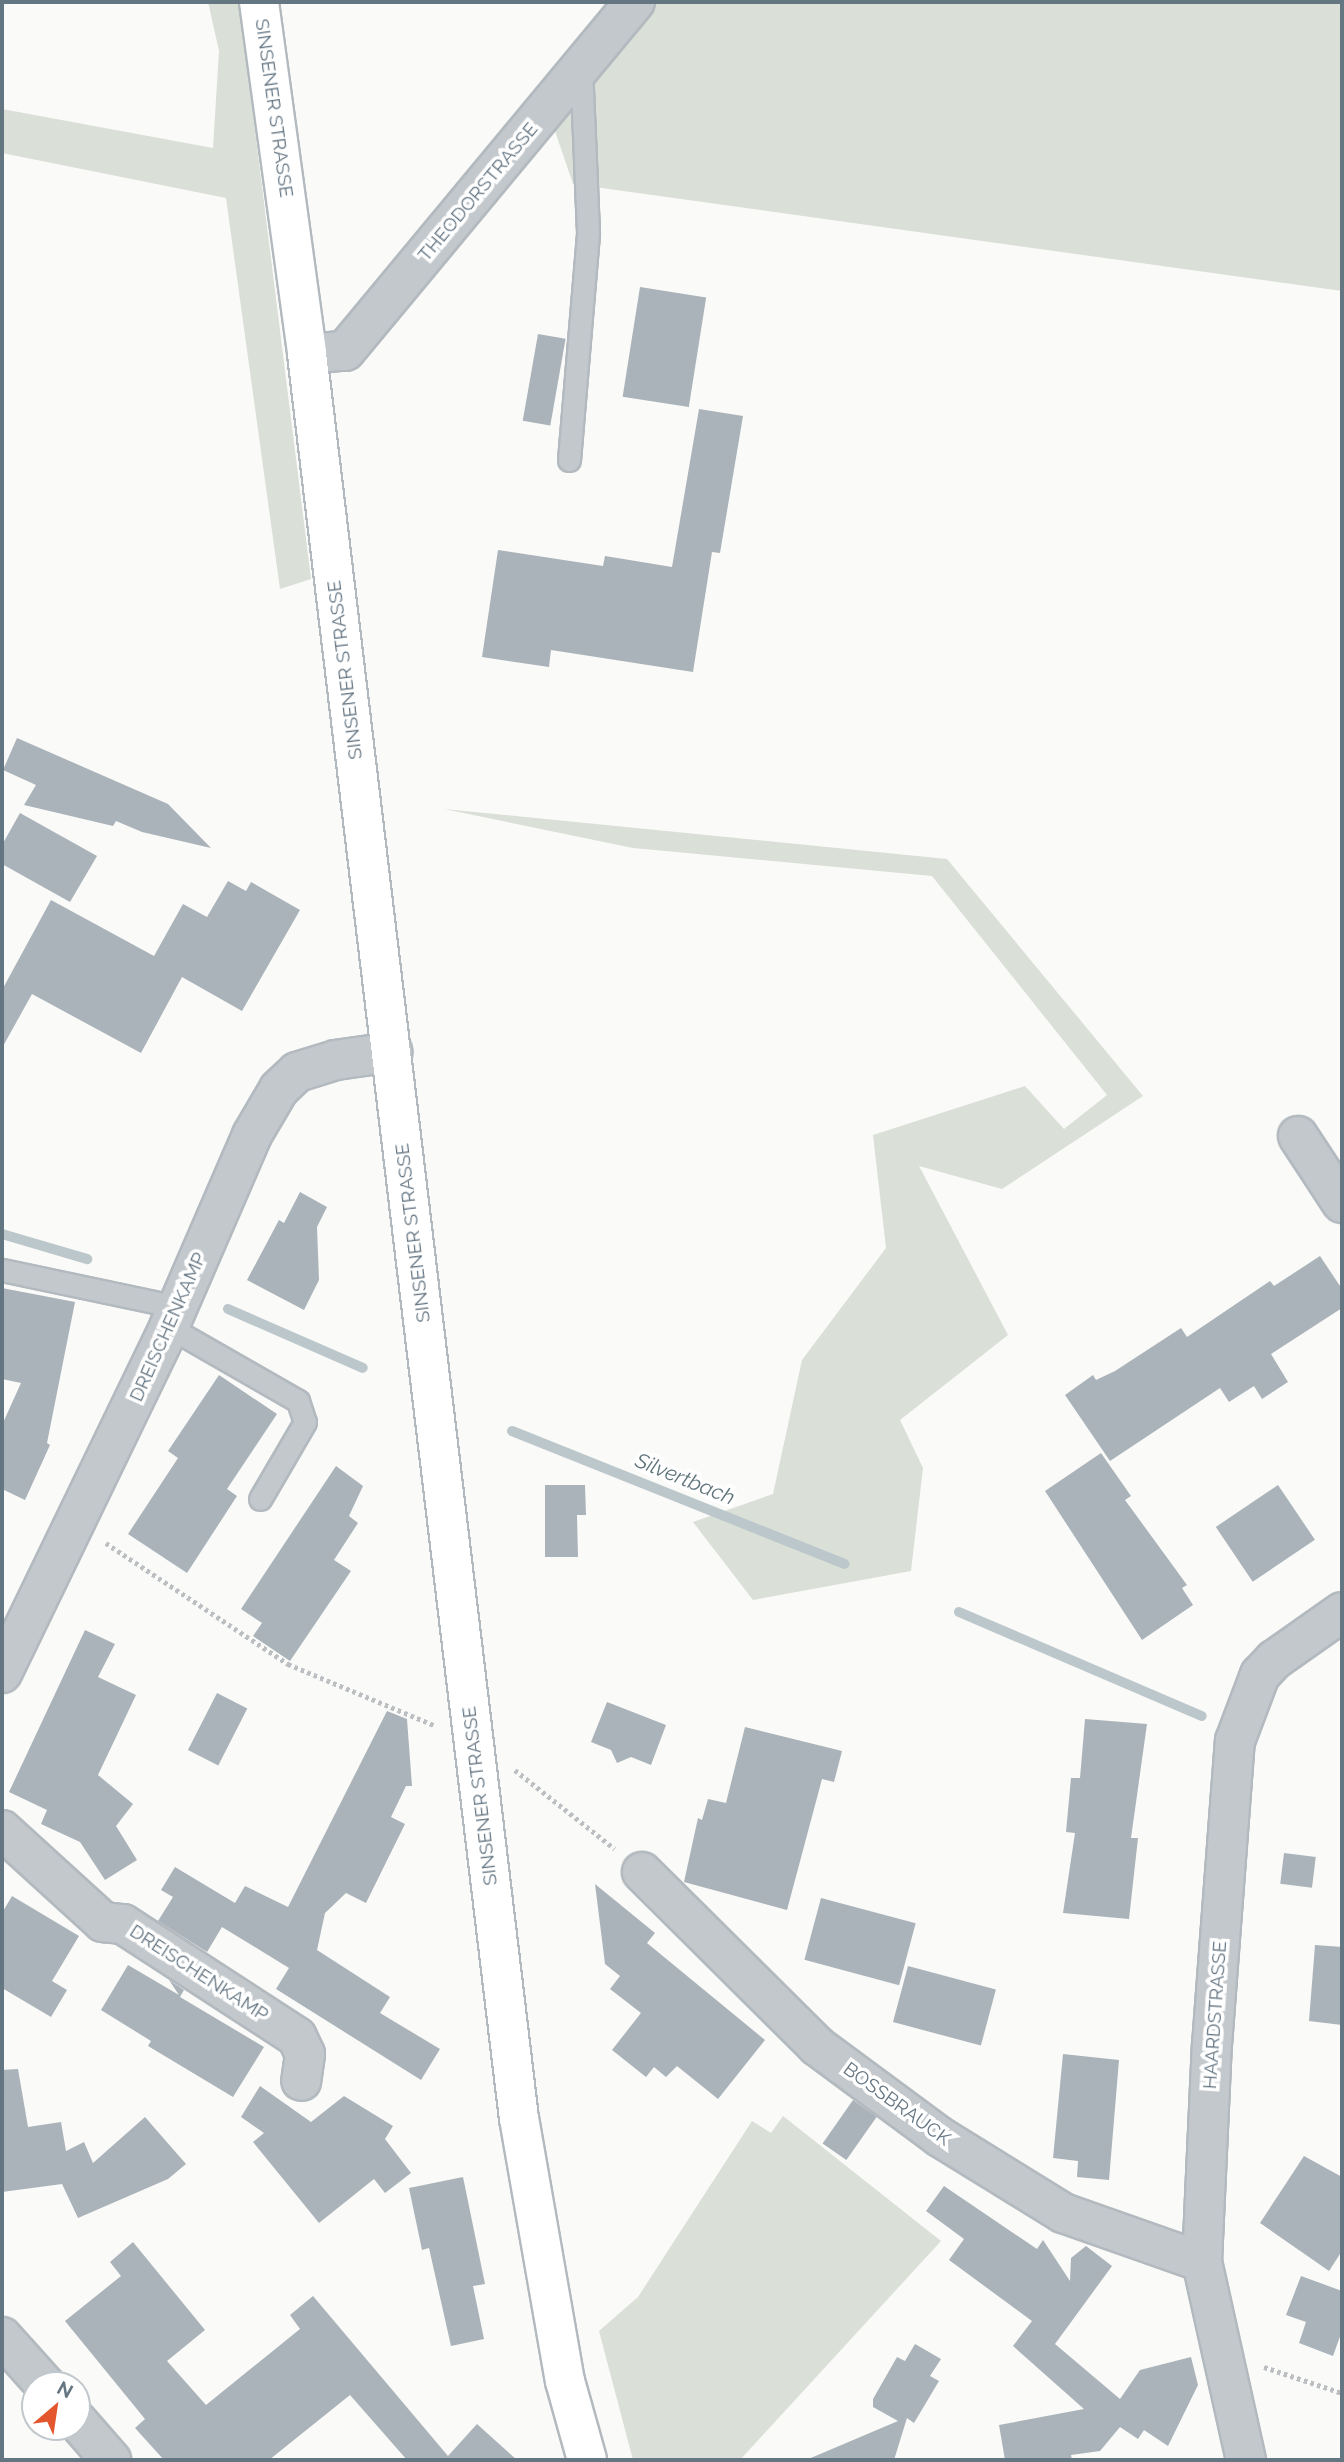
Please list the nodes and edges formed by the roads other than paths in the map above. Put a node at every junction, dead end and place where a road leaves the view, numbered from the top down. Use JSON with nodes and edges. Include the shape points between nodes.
{"nodes":[{"id":1,"x":259,"y":2,"type":"edge"},
{"id":2,"x":635,"y":2,"type":"edge"},
{"id":3,"x":581,"y":68,"type":"junction"},
{"id":4,"x":307,"y":354,"type":"junction"},
{"id":5,"x":569,"y":460,"type":"dead end"},
{"id":6,"x":392,"y":1052,"type":"junction"},
{"id":7,"x":1298,"y":1136,"type":"dead end"},
{"id":8,"x":1342,"y":1203,"type":"edge"},
{"id":9,"x":2,"y":1270,"type":"edge"},
{"id":10,"x":173,"y":1317,"type":"junction"},
{"id":11,"x":260,"y":1499,"type":"dead end"},
{"id":12,"x":1342,"y":1612,"type":"edge"},
{"id":13,"x":2,"y":1673,"type":"edge"},
{"id":14,"x":2,"y":1830,"type":"edge"},
{"id":15,"x":642,"y":1872,"type":"road end"},
{"id":16,"x":301,"y":2081,"type":"dead end"},
{"id":17,"x":1202,"y":2262,"type":"junction"},
{"id":18,"x":2,"y":2337,"type":"edge"},
{"id":19,"x":33,"y":2371,"type":"edge"},
{"id":20,"x":91,"y":2437,"type":"edge"},
{"id":21,"x":111,"y":2460,"type":"edge"},
{"id":22,"x":587,"y":2460,"type":"edge"},
{"id":23,"x":1246,"y":2460,"type":"edge"}],
"edges":[{"from":1,"to":4,"type":"main road","name":"SINSENER STRASSE"},
{"from":2,"to":3,"type":"street","name":"THEODORSTRASSE"},
{"from":3,"to":4,"type":"street","name":"THEODORSTRASSE","via":[[345,351]]},
{"from":3,"to":5,"type":"lane","via":[[588,232]]},
{"from":4,"to":6,"type":"main road","name":"SINSENER STRASSE"},
{"from":6,"to":10,"type":"street","name":"DREISCHENKAMP","via":[[336,1059],[297,1072],[279,1089],[252,1135]]},
{"from":6,"to":22,"type":"main road","name":"SINSENER STRASSE","via":[[519,2118],[565,2381]]},
{"from":7,"to":8,"type":"street"},
{"from":9,"to":10,"type":"lane"},
{"from":10,"to":11,"type":"lane","via":[[298,1401],[305,1422]]},
{"from":10,"to":13,"type":"street","name":"DREISCHENKAMP"},
{"from":12,"to":17,"type":"street","name":"HAARDSTRASSE","via":[[1260,1675],[1235,1741],[1212,2045]]},
{"from":14,"to":16,"type":"street","name":"DREISCHENKAMP","via":[[103,1922],[123,1924],[297,2037],[305,2054]]},
{"from":15,"to":17,"type":"street","name":"BOSSBRAUCK","via":[[817,2046],[940,2137],[1063,2213]]},
{"from":17,"to":23,"type":"street","name":"HAARDSTRASSE"},
{"from":18,"to":19,"type":"street"},
{"from":20,"to":21,"type":"street"}]}
